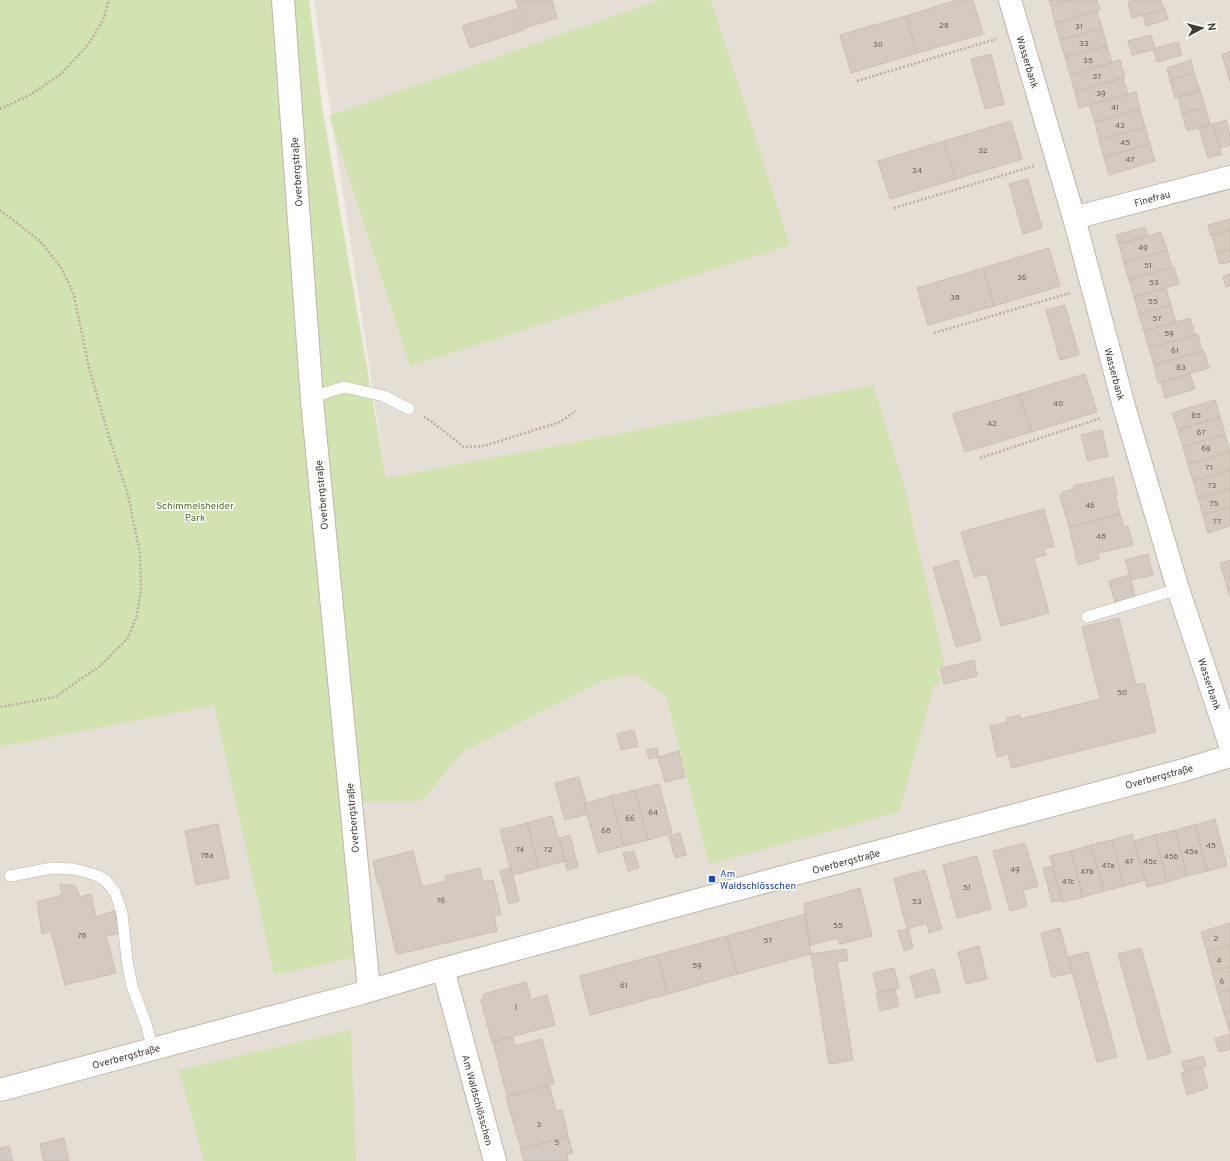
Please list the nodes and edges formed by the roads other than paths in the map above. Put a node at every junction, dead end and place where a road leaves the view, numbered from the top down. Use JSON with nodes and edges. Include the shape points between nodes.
{"nodes":[{"id":1,"x":283,"y":0,"type":"edge"},
{"id":2,"x":1010,"y":0,"type":"edge"},
{"id":3,"x":1230,"y":177,"type":"edge"},
{"id":4,"x":1074,"y":218,"type":"junction"},
{"id":5,"x":312,"y":400,"type":"junction"},
{"id":6,"x":409,"y":409,"type":"road end"},
{"id":7,"x":1178,"y":589,"type":"junction"},
{"id":8,"x":1087,"y":617,"type":"dead end"},
{"id":9,"x":1230,"y":745,"type":"edge"},
{"id":10,"x":1230,"y":756,"type":"edge"},
{"id":11,"x":10,"y":876,"type":"dead end"},
{"id":12,"x":443,"y":970,"type":"junction"},
{"id":13,"x":369,"y":990,"type":"junction"},
{"id":14,"x":153,"y":1048,"type":"junction"},
{"id":15,"x":0,"y":1090,"type":"edge"},
{"id":16,"x":495,"y":1161,"type":"edge"}],
"edges":[{"from":1,"to":5,"type":"street","name":"Overbergstraße"},
{"from":2,"to":4,"type":"street","name":"Wasserbank"},
{"from":3,"to":4,"type":"street","name":"Finefrau"},
{"from":4,"to":7,"type":"street","name":"Wasserbank","via":[[1125,410]]},
{"from":5,"to":6,"type":"lane","via":[[344,387],[384,396]]},
{"from":5,"to":13,"type":"street","name":"Overbergstraße"},
{"from":7,"to":8,"type":"lane"},
{"from":7,"to":9,"type":"street","name":"Wasserbank"},
{"from":10,"to":12,"type":"street","name":"Overbergstraße"},
{"from":11,"to":14,"type":"lane","via":[[52,868],[73,869],[106,881],[115,892],[122,913],[132,986]]},
{"from":12,"to":13,"type":"street","name":"Overbergstraße"},
{"from":12,"to":16,"type":"street","name":"Am Waldschlösschen"},
{"from":13,"to":14,"type":"street","name":"Overbergstraße"},
{"from":14,"to":15,"type":"street","name":"Overbergstraße"}]}
